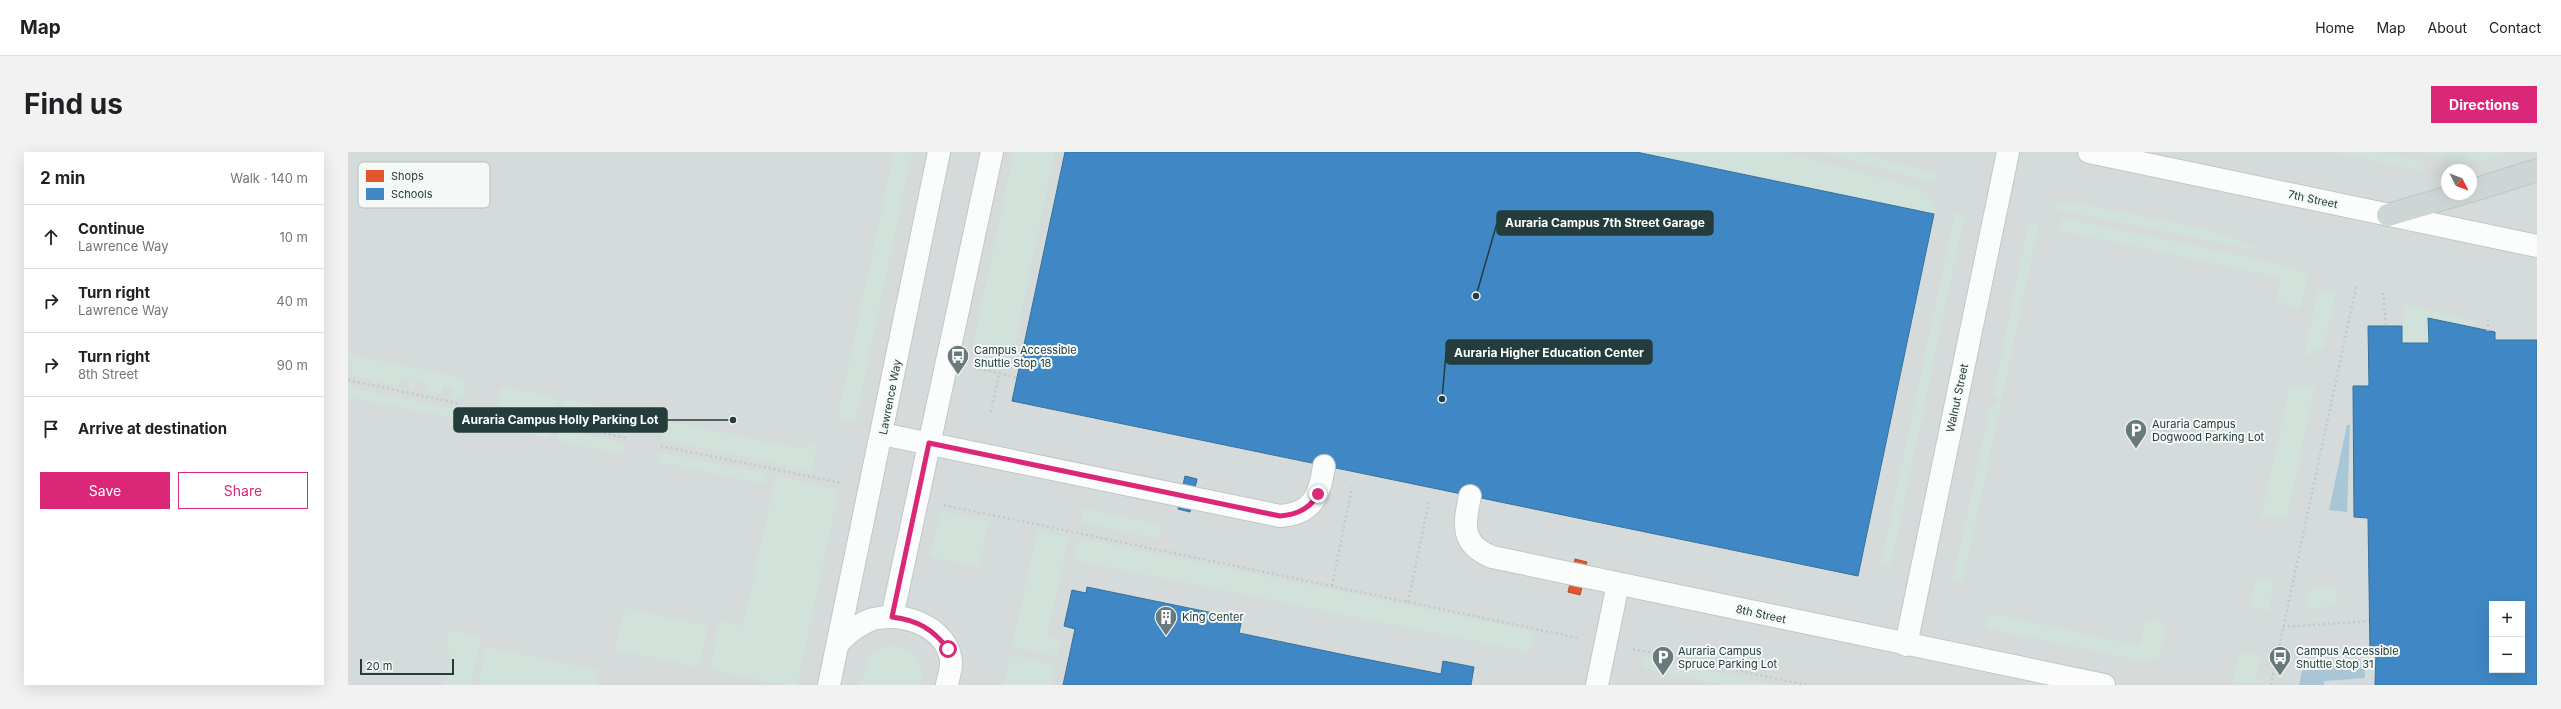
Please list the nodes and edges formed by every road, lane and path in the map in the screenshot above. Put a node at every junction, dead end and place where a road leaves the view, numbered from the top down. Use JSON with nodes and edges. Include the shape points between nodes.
{"nodes":[{"id":1,"x":939,"y":152,"type":"edge"},
{"id":2,"x":992,"y":152,"type":"edge"},
{"id":3,"x":2008,"y":152,"type":"edge"},
{"id":4,"x":2089,"y":152,"type":"edge"},
{"id":5,"x":2537,"y":170,"type":"edge"},
{"id":6,"x":2477,"y":189,"type":"edge"},
{"id":7,"x":2441,"y":200,"type":"edge"},
{"id":8,"x":2388,"y":215,"type":"junction"},
{"id":9,"x":2537,"y":246,"type":"edge"},
{"id":10,"x":2356,"y":287,"type":"dead end"},
{"id":11,"x":2383,"y":293,"type":"dead end"},
{"id":12,"x":2488,"y":316,"type":"dead end"},
{"id":13,"x":2386,"y":326,"type":"dead end"},
{"id":14,"x":2488,"y":331,"type":"dead end"},
{"id":15,"x":966,"y":366,"type":"dead end"},
{"id":16,"x":999,"y":373,"type":"junction"},
{"id":17,"x":1017,"y":378,"type":"dead end"},
{"id":18,"x":348,"y":380,"type":"edge"},
{"id":19,"x":461,"y":404,"type":"dead end"},
{"id":20,"x":496,"y":411,"type":"dead end"},
{"id":21,"x":990,"y":412,"type":"dead end"},
{"id":22,"x":882,"y":434,"type":"junction"},
{"id":23,"x":626,"y":438,"type":"dead end"},
{"id":24,"x":929,"y":443,"type":"junction"},
{"id":25,"x":661,"y":446,"type":"dead end"},
{"id":26,"x":1324,"y":466,"type":"dead end"},
{"id":27,"x":846,"y":484,"type":"dead end"},
{"id":28,"x":1352,"y":486,"type":"dead end"},
{"id":29,"x":1470,"y":496,"type":"dead end"},
{"id":30,"x":1429,"y":501,"type":"dead end"},
{"id":31,"x":937,"y":503,"type":"dead end"},
{"id":32,"x":1618,"y":584,"type":"junction"},
{"id":33,"x":1332,"y":586,"type":"junction"},
{"id":34,"x":1408,"y":602,"type":"junction"},
{"id":35,"x":892,"y":617,"type":"junction"},
{"id":36,"x":2370,"y":621,"type":"dead end"},
{"id":37,"x":2283,"y":627,"type":"junction"},
{"id":38,"x":840,"y":641,"type":"junction"},
{"id":39,"x":1606,"y":643,"type":"junction"},
{"id":40,"x":1906,"y":644,"type":"junction"},
{"id":41,"x":829,"y":685,"type":"edge"},
{"id":42,"x":947,"y":685,"type":"edge"},
{"id":43,"x":1597,"y":685,"type":"edge"},
{"id":44,"x":1807,"y":685,"type":"edge"},
{"id":45,"x":2104,"y":685,"type":"edge"},
{"id":46,"x":2271,"y":685,"type":"edge"}],
"edges":[{"from":1,"to":22,"type":"street","name":"Lawrence Way"},
{"from":2,"to":24,"type":"street"},
{"from":3,"to":40,"type":"street","name":"Walnut Street"},
{"from":4,"to":8,"type":"street","name":"7th Street"},
{"from":5,"to":6,"type":"main road"},
{"from":7,"to":8,"type":"main road"},
{"from":8,"to":9,"type":"street","name":"7th Street"},
{"from":10,"to":37,"type":"path"},
{"from":11,"to":13,"type":"path"},
{"from":12,"to":14,"type":"path"},
{"from":15,"to":16,"type":"path"},
{"from":16,"to":17,"type":"path"},
{"from":16,"to":21,"type":"path"},
{"from":18,"to":19,"type":"path"},
{"from":20,"to":23,"type":"path"},
{"from":22,"to":24,"type":"street"},
{"from":22,"to":38,"type":"street","name":"Lawrence Way"},
{"from":24,"to":26,"type":"street","via":[[1280,516],[1301,512],[1315,499]]},
{"from":24,"to":35,"type":"street"},
{"from":25,"to":27,"type":"path"},
{"from":28,"to":33,"type":"path"},
{"from":29,"to":32,"type":"street","name":"8th Street","via":[[1466,531],[1474,547],[1482,553]]},
{"from":30,"to":34,"type":"path"},
{"from":31,"to":33,"type":"path"},
{"from":32,"to":39,"type":"street"},
{"from":32,"to":40,"type":"street","name":"8th Street"},
{"from":33,"to":34,"type":"path"},
{"from":34,"to":39,"type":"path"},
{"from":35,"to":38,"type":"street","via":[[873,619]]},
{"from":35,"to":42,"type":"street","via":[[908,618],[924,625],[938,636],[948,649],[951,662]]},
{"from":36,"to":37,"type":"path"},
{"from":37,"to":46,"type":"path"},
{"from":38,"to":41,"type":"street","name":"Lawrence Way"},
{"from":39,"to":43,"type":"street"},
{"from":39,"to":44,"type":"path"},
{"from":40,"to":45,"type":"street","name":"8th Street"}]}
